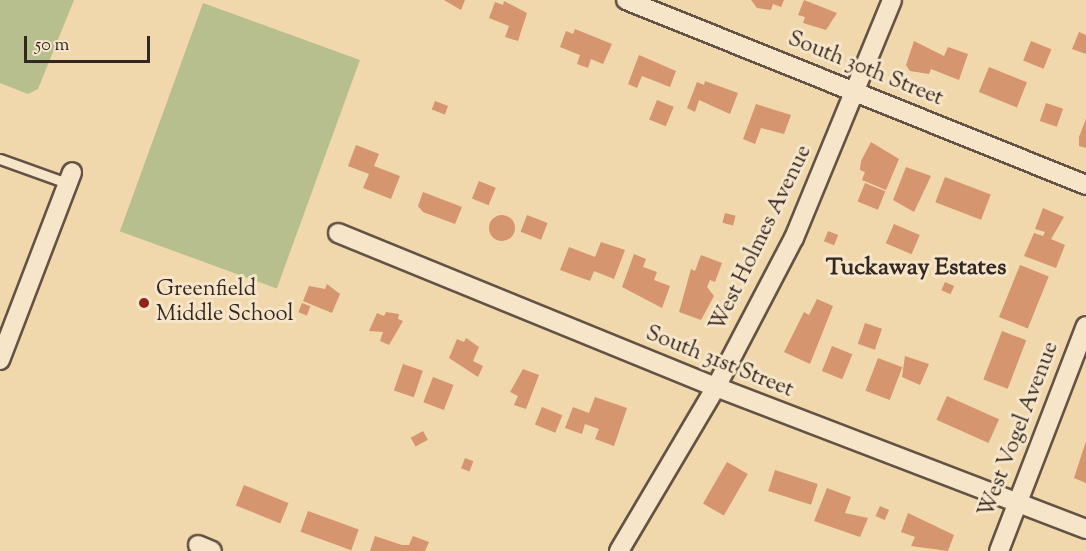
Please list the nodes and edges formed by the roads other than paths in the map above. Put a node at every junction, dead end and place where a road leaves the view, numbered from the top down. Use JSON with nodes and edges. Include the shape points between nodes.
{"nodes":[{"id":1,"x":626,"y":0,"type":"edge"},
{"id":2,"x":892,"y":0,"type":"edge"},
{"id":3,"x":856,"y":92,"type":"junction"},
{"id":4,"x":0,"y":159,"type":"edge"},
{"id":5,"x":70,"y":177,"type":"joint"},
{"id":6,"x":1086,"y":185,"type":"edge"},
{"id":7,"x":338,"y":233,"type":"dead end"},
{"id":8,"x":1086,"y":326,"type":"edge"},
{"id":9,"x":0,"y":360,"type":"edge"},
{"id":10,"x":716,"y":387,"type":"junction"},
{"id":11,"x":1017,"y":506,"type":"junction"},
{"id":12,"x":1086,"y":529,"type":"edge"},
{"id":13,"x":619,"y":551,"type":"edge"},
{"id":14,"x":999,"y":551,"type":"edge"}],
"edges":[{"from":1,"to":3,"type":"street","name":"South 30th Street"},
{"from":2,"to":3,"type":"street","name":"West Holmes Avenue"},
{"from":3,"to":6,"type":"street","name":"South 30th Street"},
{"from":3,"to":10,"type":"street","name":"West Holmes Avenue","via":[[794,238]]},
{"from":4,"to":5,"type":"lane"},
{"from":5,"to":9,"type":"street"},
{"from":7,"to":10,"type":"street","name":"South 31st Street"},
{"from":8,"to":11,"type":"street","name":"West Vogel Avenue"},
{"from":10,"to":11,"type":"street","name":"South 31st Street"},
{"from":10,"to":13,"type":"street","name":"West Holmes Avenue"},
{"from":11,"to":12,"type":"street","name":"South 31st Street"},
{"from":11,"to":14,"type":"street","name":"West Vogel Avenue"}]}
